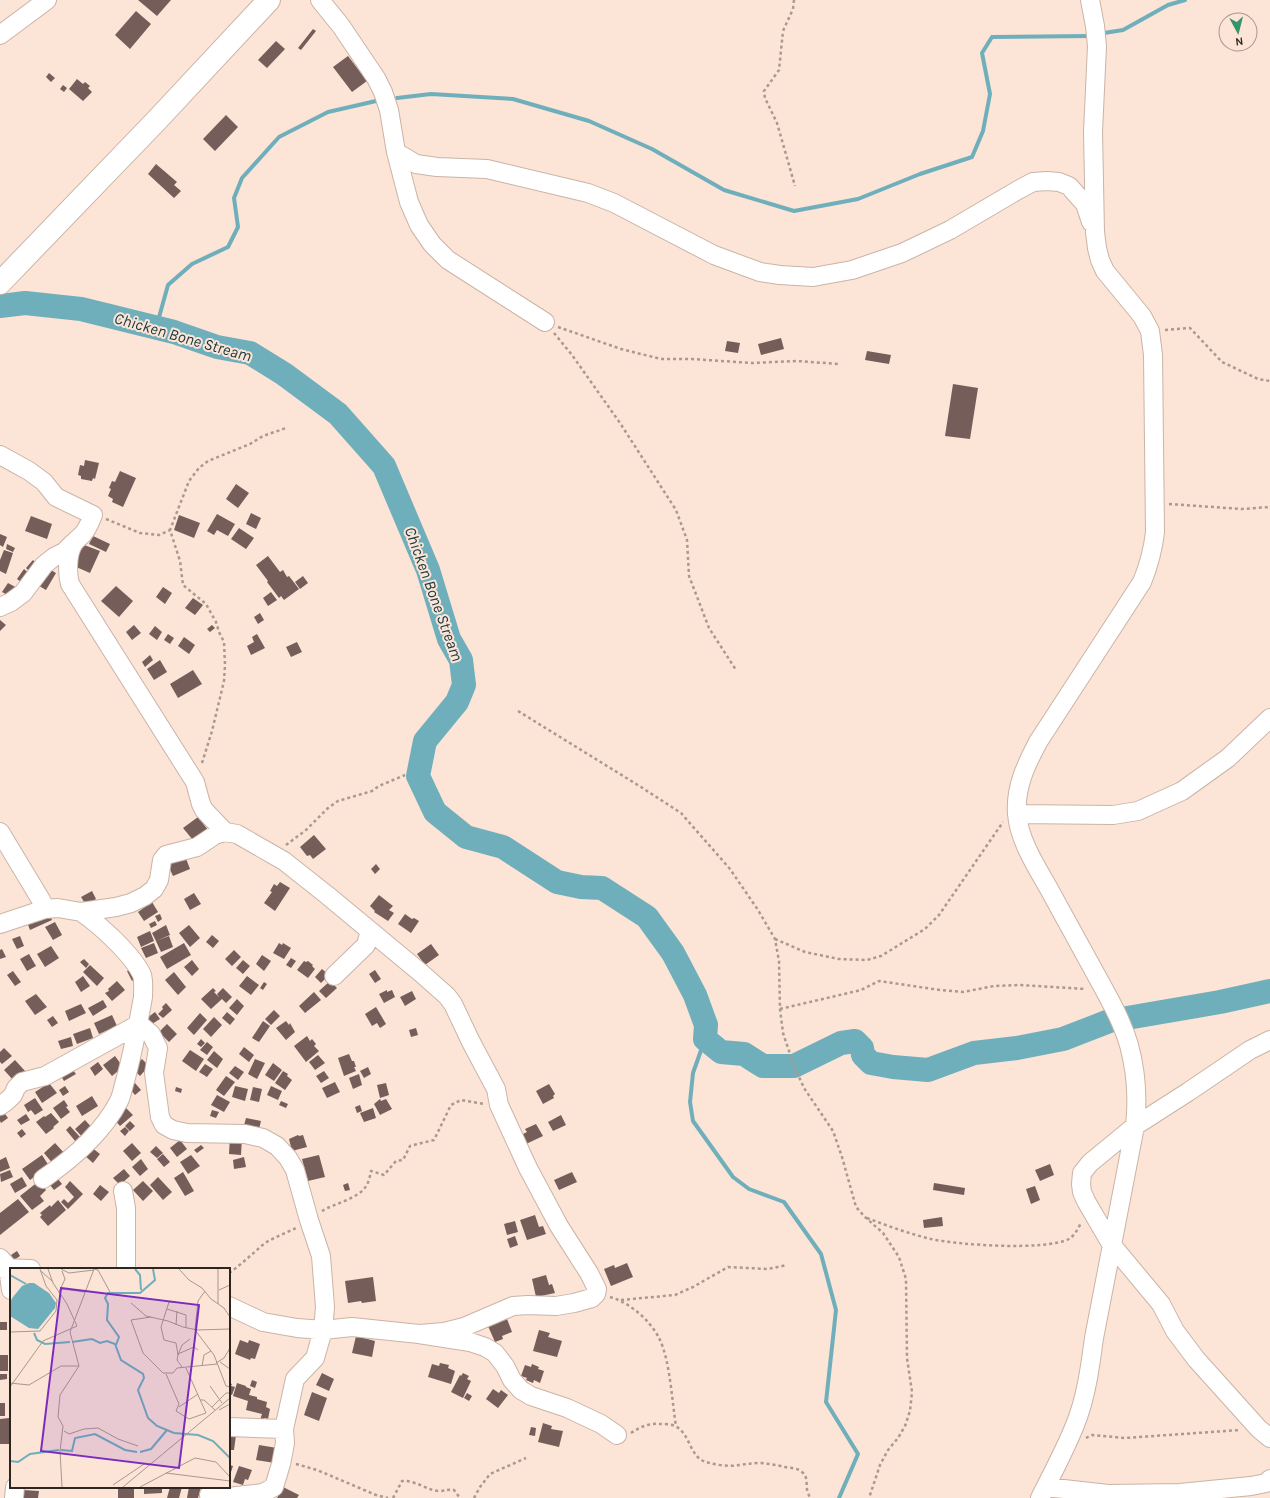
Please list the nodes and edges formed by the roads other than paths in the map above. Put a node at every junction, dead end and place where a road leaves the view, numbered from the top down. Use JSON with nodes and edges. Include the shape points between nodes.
{"nodes":[{"id":1,"x":47,"y":0,"type":"edge"},
{"id":2,"x":269,"y":0,"type":"edge"},
{"id":3,"x":1090,"y":0,"type":"edge"},
{"id":4,"x":323,"y":1,"type":"edge"},
{"id":5,"x":0,"y":35,"type":"edge"},
{"id":6,"x":396,"y":152,"type":"junction"},
{"id":7,"x":1095,"y":232,"type":"junction"},
{"id":8,"x":0,"y":283,"type":"edge"},
{"id":9,"x":545,"y":322,"type":"road end"},
{"id":10,"x":0,"y":455,"type":"edge"},
{"id":11,"x":74,"y":543,"type":"junction"},
{"id":12,"x":0,"y":607,"type":"edge"},
{"id":13,"x":1270,"y":718,"type":"edge"},
{"id":14,"x":1017,"y":807,"type":"junction"},
{"id":15,"x":0,"y":832,"type":"edge"},
{"id":16,"x":225,"y":832,"type":"junction"},
{"id":17,"x":45,"y":909,"type":"junction"},
{"id":18,"x":81,"y":912,"type":"junction"},
{"id":19,"x":0,"y":924,"type":"edge"},
{"id":20,"x":367,"y":928,"type":"junction"},
{"id":21,"x":334,"y":976,"type":"dead end"},
{"id":22,"x":139,"y":1024,"type":"junction"},
{"id":23,"x":1270,"y":1040,"type":"edge"},
{"id":24,"x":0,"y":1106,"type":"edge"},
{"id":25,"x":1135,"y":1126,"type":"junction"},
{"id":26,"x":43,"y":1179,"type":"dead end"},
{"id":27,"x":123,"y":1191,"type":"dead end"},
{"id":28,"x":1111,"y":1244,"type":"junction"},
{"id":29,"x":3,"y":1264,"type":"edge"},
{"id":30,"x":25,"y":1268,"type":"edge"},
{"id":31,"x":126,"y":1268,"type":"edge"},
{"id":32,"x":10,"y":1287,"type":"edge"},
{"id":33,"x":230,"y":1306,"type":"edge"},
{"id":34,"x":323,"y":1330,"type":"junction"},
{"id":35,"x":419,"y":1334,"type":"junction"},
{"id":36,"x":230,"y":1427,"type":"edge"},
{"id":37,"x":284,"y":1429,"type":"junction"},
{"id":38,"x":1265,"y":1434,"type":"edge"},
{"id":39,"x":617,"y":1435,"type":"road end"},
{"id":40,"x":1270,"y":1479,"type":"edge"},
{"id":41,"x":15,"y":1488,"type":"edge"},
{"id":42,"x":1270,"y":1490,"type":"edge"},
{"id":43,"x":1043,"y":1492,"type":"edge"},
{"id":44,"x":209,"y":1495,"type":"dead end"},
{"id":45,"x":14,"y":1498,"type":"edge"},
{"id":46,"x":1266,"y":1498,"type":"edge"}],
"edges":[{"from":1,"to":5,"type":"street"},
{"from":2,"to":8,"type":"highway","via":[[158,120]]},
{"from":3,"to":7,"type":"street","via":[[1097,46],[1093,132]]},
{"from":4,"to":6,"type":"street","via":[[342,26],[383,92],[389,110]]},
{"from":6,"to":7,"type":"street","via":[[416,164],[487,169],[588,193],[614,203],[714,256],[760,272],[780,275],[813,277],[852,270],[902,253],[950,230],[1034,182],[1053,181],[1069,186],[1085,204]]},
{"from":6,"to":9,"type":"street","via":[[409,202],[419,225],[432,244],[448,260]]},
{"from":7,"to":14,"type":"street","via":[[1100,260],[1105,271],[1142,316],[1150,331],[1153,355],[1153,552],[1142,582],[1038,742],[1024,768],[1018,790]]},
{"from":10,"to":11,"type":"street","via":[[44,482],[56,497],[93,514],[89,526]]},
{"from":11,"to":12,"type":"street","via":[[44,565],[23,593]]},
{"from":11,"to":16,"type":"street","via":[[68,563],[70,584],[195,782],[204,810]]},
{"from":13,"to":14,"type":"street","via":[[1228,758],[1182,791],[1138,811],[1113,815]]},
{"from":14,"to":25,"type":"street","via":[[1021,830],[1038,870],[1111,1000],[1129,1045],[1137,1094]]},
{"from":15,"to":17,"type":"street"},
{"from":16,"to":18,"type":"street","via":[[215,835],[197,847],[166,855],[162,860],[159,880],[154,889],[145,896],[116,907]]},
{"from":16,"to":20,"type":"street","via":[[237,834],[284,861]]},
{"from":17,"to":18,"type":"street","via":[[58,908]]},
{"from":17,"to":19,"type":"street"},
{"from":18,"to":22,"type":"street","via":[[108,934],[134,962],[142,976],[144,986]]},
{"from":20,"to":21,"type":"street","via":[[369,934],[366,945]]},
{"from":20,"to":35,"type":"street","via":[[421,973],[453,1004],[496,1089],[499,1105],[528,1168],[597,1289],[592,1298],[556,1306],[513,1306],[464,1327]]},
{"from":22,"to":24,"type":"street","via":[[44,1076],[22,1082],[13,1095]]},
{"from":22,"to":26,"type":"street","via":[[120,1100],[83,1148]]},
{"from":22,"to":34,"type":"street","via":[[151,1034],[158,1048],[154,1073],[160,1117],[164,1125],[187,1133],[245,1134],[263,1138],[278,1146],[288,1158],[295,1170],[321,1256],[325,1307]]},
{"from":23,"to":25,"type":"street","via":[[1250,1050]]},
{"from":25,"to":28,"type":"street"},
{"from":25,"to":28,"type":"street","via":[[1090,1162],[1082,1173],[1082,1192]]},
{"from":27,"to":31,"type":"street","via":[[126,1208]]},
{"from":28,"to":38,"type":"street","via":[[1161,1304],[1175,1331],[1196,1359]]},
{"from":28,"to":43,"type":"street","via":[[1083,1400],[1075,1426]]},
{"from":29,"to":30,"type":"street"},
{"from":29,"to":32,"type":"street"},
{"from":33,"to":34,"type":"street","via":[[262,1322]]},
{"from":34,"to":35,"type":"street","via":[[352,1327]]},
{"from":34,"to":37,"type":"street","via":[[315,1358],[295,1379]]},
{"from":35,"to":39,"type":"street","via":[[470,1342],[485,1347],[495,1354],[521,1390],[567,1408],[601,1424]]},
{"from":36,"to":37,"type":"street"},
{"from":37,"to":44,"type":"street","via":[[285,1443],[274,1487],[263,1493],[228,1497]]},
{"from":40,"to":43,"type":"street","via":[[1266,1483],[1251,1486],[1180,1493]]},
{"from":41,"to":45,"type":"street"},
{"from":42,"to":46,"type":"street"}]}
